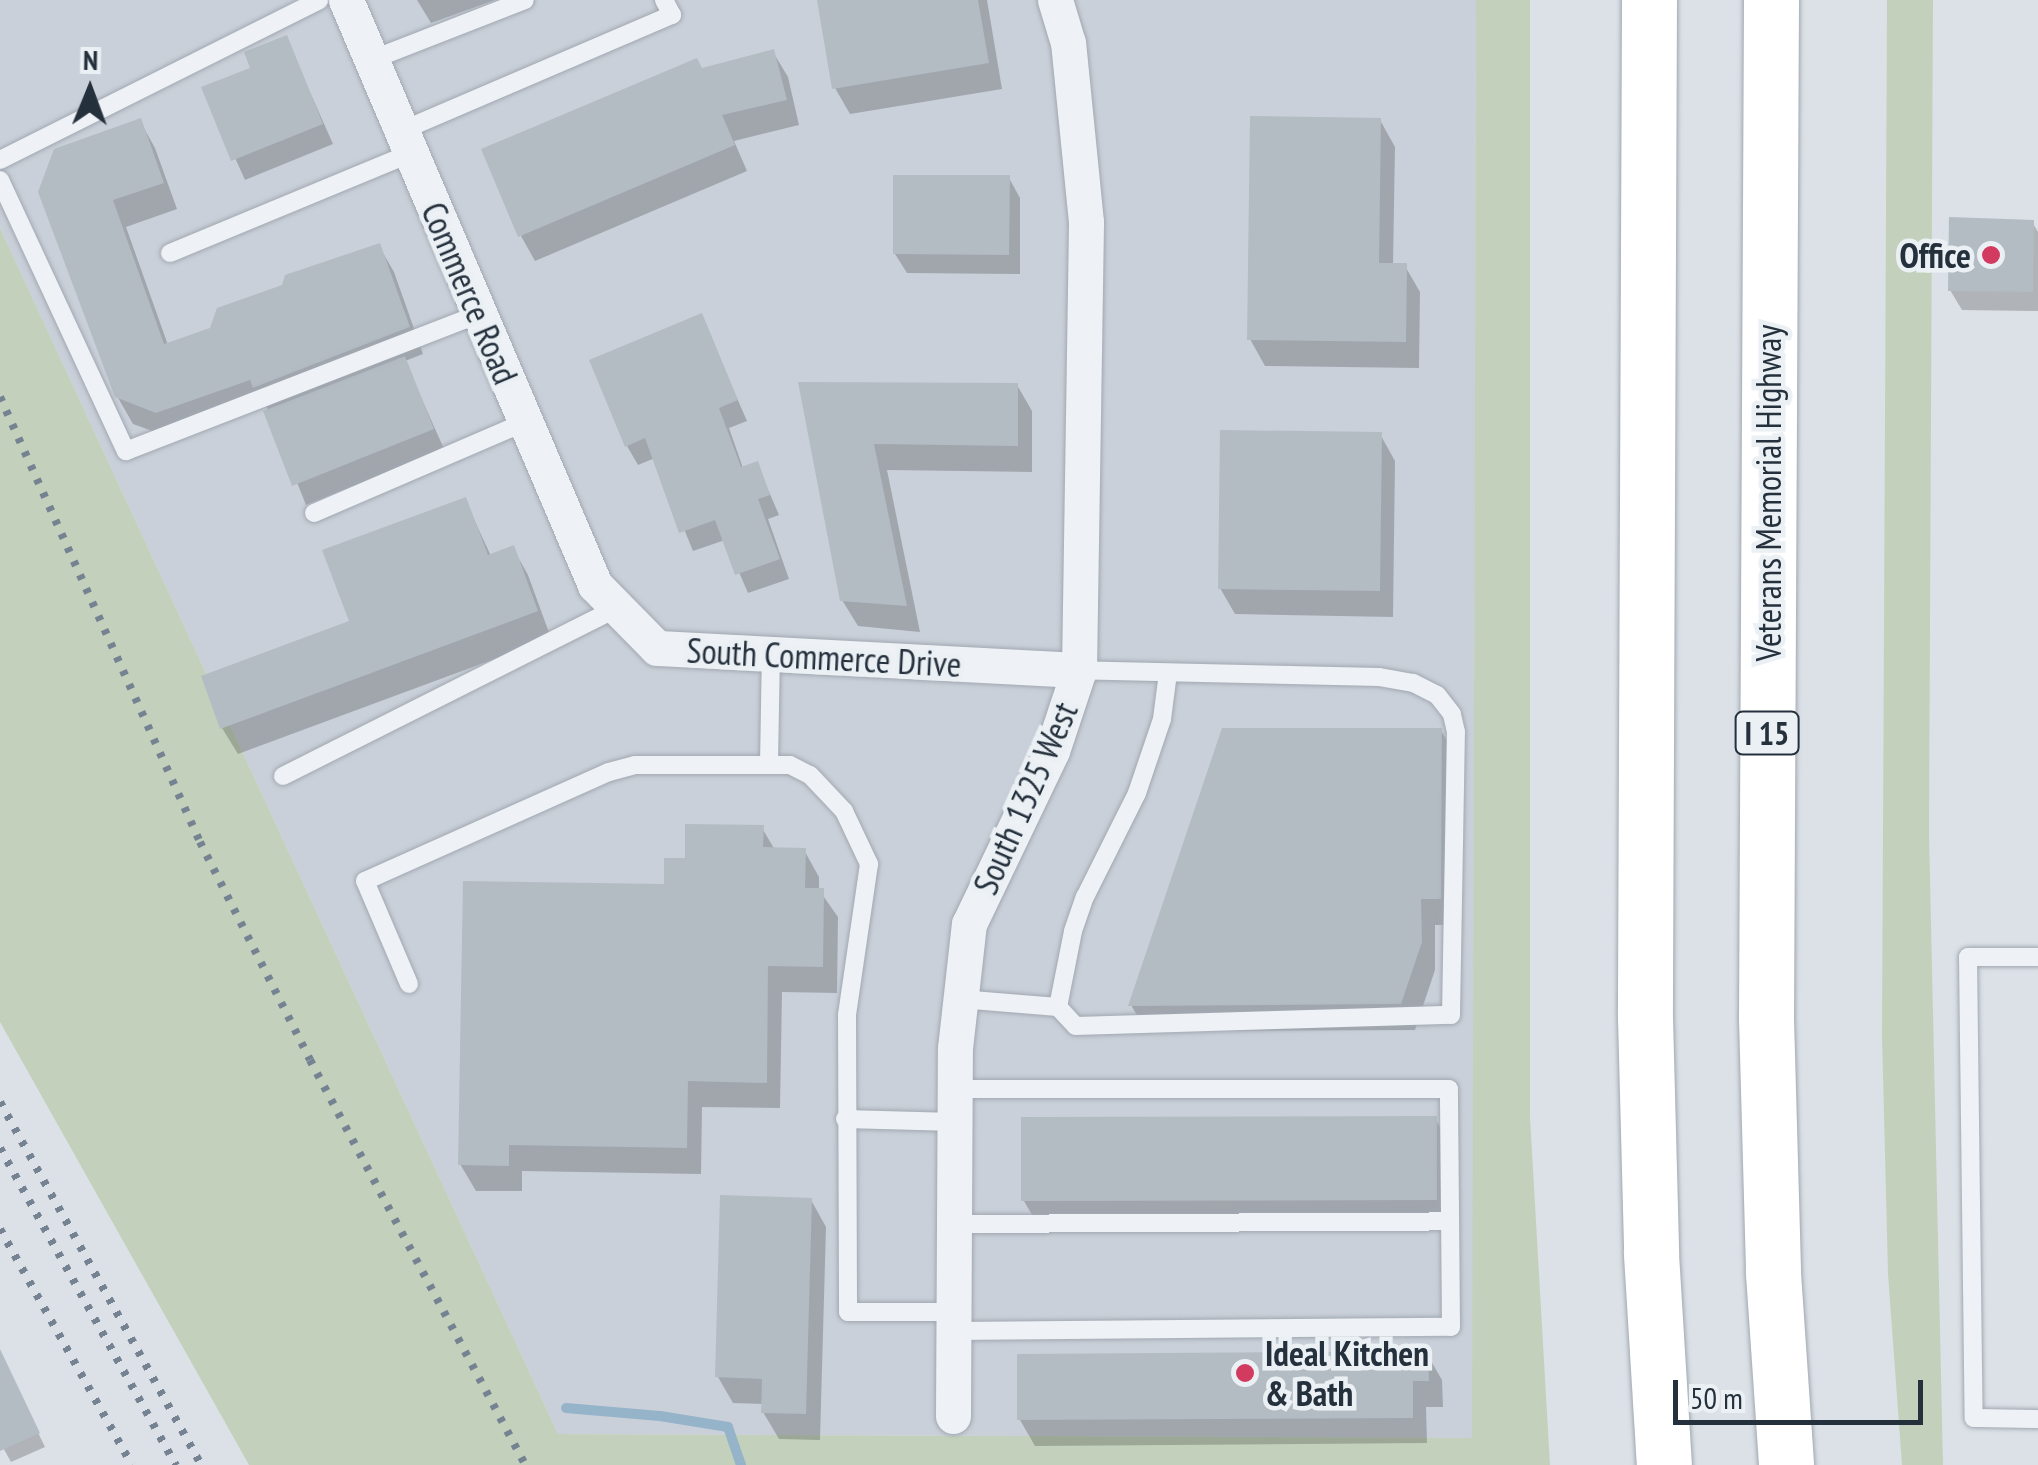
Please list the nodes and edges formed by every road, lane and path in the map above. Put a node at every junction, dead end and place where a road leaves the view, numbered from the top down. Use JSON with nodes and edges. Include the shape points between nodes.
{"nodes":[{"id":1,"x":320,"y":0,"type":"edge"},
{"id":2,"x":346,"y":0,"type":"edge"},
{"id":3,"x":526,"y":0,"type":"edge"},
{"id":4,"x":664,"y":0,"type":"edge"},
{"id":5,"x":1055,"y":0,"type":"edge"},
{"id":6,"x":1649,"y":0,"type":"edge"},
{"id":7,"x":1771,"y":0,"type":"edge"},
{"id":8,"x":371,"y":60,"type":"junction"},
{"id":9,"x":406,"y":142,"type":"junction"},
{"id":10,"x":0,"y":160,"type":"edge"},
{"id":11,"x":0,"y":180,"type":"edge"},
{"id":12,"x":170,"y":253,"type":"dead end"},
{"id":13,"x":479,"y":314,"type":"junction"},
{"id":14,"x":526,"y":422,"type":"junction"},
{"id":15,"x":314,"y":513,"type":"dead end"},
{"id":16,"x":606,"y":597,"type":"junction"},
{"id":17,"x":771,"y":654,"type":"junction"},
{"id":18,"x":1079,"y":670,"type":"junction"},
{"id":19,"x":1168,"y":673,"type":"junction"},
{"id":20,"x":769,"y":764,"type":"junction"},
{"id":21,"x":283,"y":776,"type":"dead end"},
{"id":22,"x":2038,"y":957,"type":"edge"},
{"id":23,"x":409,"y":984,"type":"dead end"},
{"id":24,"x":960,"y":999,"type":"junction"},
{"id":25,"x":1058,"y":1007,"type":"junction"},
{"id":26,"x":955,"y":1106,"type":"junction"},
{"id":27,"x":845,"y":1119,"type":"junction"},
{"id":28,"x":1450,"y":1220,"type":"junction"},
{"id":29,"x":954,"y":1224,"type":"junction"},
{"id":30,"x":953,"y":1322,"type":"junction"},
{"id":31,"x":952,"y":1416,"type":"dead end"},
{"id":32,"x":2038,"y":1419,"type":"edge"},
{"id":33,"x":1660,"y":1456,"type":"edge"},
{"id":34,"x":1786,"y":1465,"type":"edge"}],
"edges":[{"from":1,"to":10,"type":"lane"},
{"from":2,"to":8,"type":"street","name":"Commerce Road"},
{"from":3,"to":8,"type":"lane"},
{"from":4,"to":9,"type":"lane","via":[[672,15]]},
{"from":5,"to":18,"type":"street","name":"South 1325 West","via":[[1068,44],[1086,222]]},
{"from":6,"to":33,"type":"highway","via":[[1645,1017]]},
{"from":7,"to":34,"type":"highway","name":"Veterans Memorial Highway","number":"I 15","via":[[1766,1018]]},
{"from":8,"to":9,"type":"street","name":"Commerce Road"},
{"from":9,"to":12,"type":"lane"},
{"from":9,"to":13,"type":"street","name":"Commerce Road"},
{"from":11,"to":13,"type":"lane","via":[[126,452]]},
{"from":13,"to":14,"type":"street","name":"Commerce Road"},
{"from":14,"to":15,"type":"lane"},
{"from":14,"to":16,"type":"street","name":"Commerce Road"},
{"from":16,"to":17,"type":"street","name":"South Commerce Drive","via":[[657,648]]},
{"from":16,"to":21,"type":"lane"},
{"from":17,"to":18,"type":"street","name":"South Commerce Drive"},
{"from":17,"to":20,"type":"lane"},
{"from":18,"to":19,"type":"lane"},
{"from":18,"to":24,"type":"street","name":"South 1325 West","via":[[1052,751],[969,924]]},
{"from":19,"to":25,"type":"lane","via":[[1149,762],[1072,931]]},
{"from":19,"to":25,"type":"lane","via":[[1379,677],[1413,683],[1445,705],[1456,732],[1451,1015],[1076,1026]]},
{"from":20,"to":23,"type":"lane","via":[[660,763],[609,772],[365,880]]},
{"from":20,"to":27,"type":"lane","via":[[790,765],[828,790],[870,864],[847,1015]]},
{"from":22,"to":32,"type":"lane","via":[[1968,957],[1974,1418]]},
{"from":24,"to":25,"type":"lane"},
{"from":24,"to":26,"type":"street","name":"South 1325 West"},
{"from":26,"to":27,"type":"lane"},
{"from":26,"to":28,"type":"lane","via":[[1449,1090]]},
{"from":26,"to":29,"type":"street","name":"South 1325 West"},
{"from":27,"to":30,"type":"lane","via":[[848,1312]]},
{"from":28,"to":29,"type":"lane"},
{"from":28,"to":30,"type":"lane","via":[[1451,1327]]},
{"from":29,"to":30,"type":"street","name":"South 1325 West"},
{"from":30,"to":31,"type":"street","name":"South 1325 West"}]}
